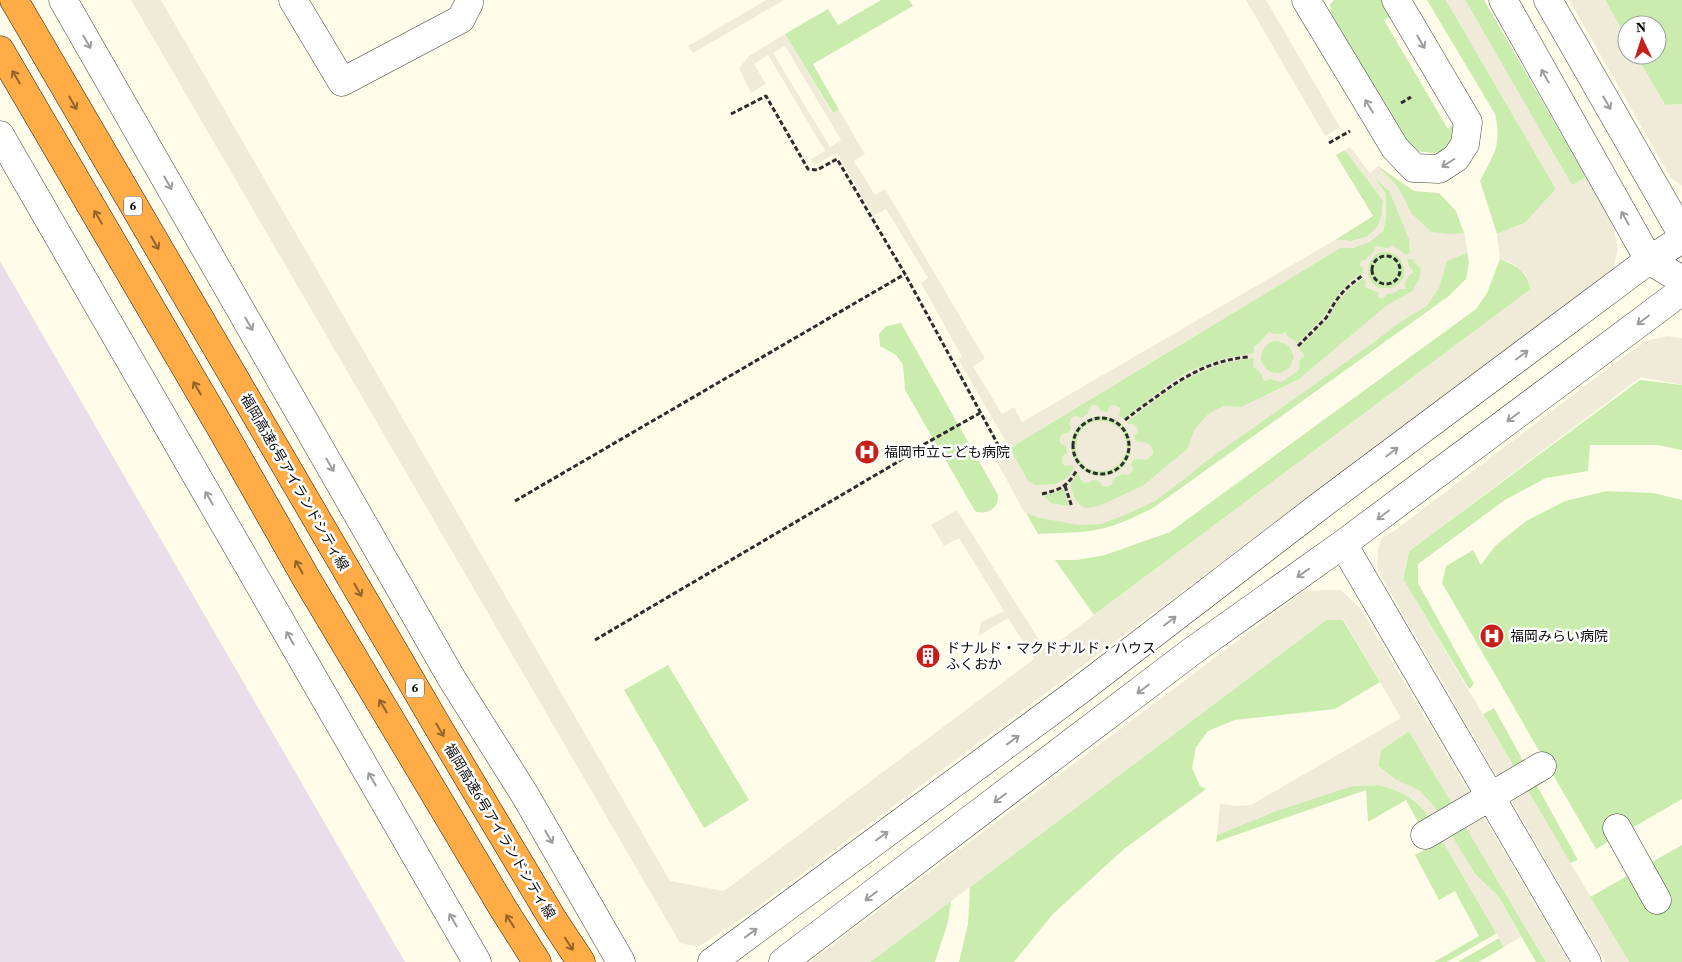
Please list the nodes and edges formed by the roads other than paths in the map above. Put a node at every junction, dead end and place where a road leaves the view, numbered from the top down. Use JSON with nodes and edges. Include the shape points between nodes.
{"nodes":[{"id":1,"x":14,"y":0,"type":"edge"},
{"id":2,"x":63,"y":0,"type":"edge"},
{"id":3,"x":293,"y":0,"type":"edge"},
{"id":4,"x":469,"y":0,"type":"edge"},
{"id":5,"x":1306,"y":0,"type":"edge"},
{"id":6,"x":1323,"y":0,"type":"edge"},
{"id":7,"x":1396,"y":0,"type":"edge"},
{"id":8,"x":1503,"y":0,"type":"edge"},
{"id":9,"x":1548,"y":0,"type":"edge"},
{"id":10,"x":1322,"y":29,"type":"junction"},
{"id":11,"x":0,"y":50,"type":"edge"},
{"id":12,"x":0,"y":135,"type":"edge"},
{"id":13,"x":1682,"y":234,"type":"edge"},
{"id":14,"x":1682,"y":239,"type":"edge"},
{"id":15,"x":1649,"y":260,"type":"junction"},
{"id":16,"x":1682,"y":280,"type":"edge"},
{"id":17,"x":1682,"y":290,"type":"edge"},
{"id":18,"x":1343,"y":544,"type":"junction"},
{"id":19,"x":1542,"y":766,"type":"dead end"},
{"id":20,"x":1617,"y":828,"type":"dead end"},
{"id":21,"x":1425,"y":835,"type":"dead end"},
{"id":22,"x":1657,"y":900,"type":"dead end"},
{"id":23,"x":477,"y":962,"type":"edge"},
{"id":24,"x":537,"y":962,"type":"edge"},
{"id":25,"x":581,"y":962,"type":"edge"},
{"id":26,"x":621,"y":962,"type":"edge"},
{"id":27,"x":712,"y":962,"type":"edge"},
{"id":28,"x":783,"y":962,"type":"edge"},
{"id":29,"x":1587,"y":962,"type":"edge"}],
"edges":[{"from":1,"to":25,"type":"highway","name":"福岡高速6号アイランドシティ線","number":"6","one_way":true,"via":[[438,727]]},
{"from":2,"to":26,"type":"street","one_way":true,"via":[[452,679],[525,795]]},
{"from":3,"to":4,"type":"street","via":[[342,82],[461,19]]},
{"from":5,"to":10,"type":"street"},
{"from":6,"to":10,"type":"street"},
{"from":7,"to":10,"type":"street","one_way":true,"via":[[1468,122],[1465,144],[1456,158],[1439,169],[1414,168],[1395,148]]},
{"from":15,"to":8,"type":"street","one_way":true},
{"from":9,"to":13,"type":"street","one_way":true},
{"from":24,"to":11,"type":"highway","one_way":true,"via":[[306,578]]},
{"from":23,"to":12,"type":"street","one_way":true},
{"from":14,"to":15,"type":"street"},
{"from":15,"to":16,"type":"street"},
{"from":27,"to":15,"type":"street","one_way":true,"via":[[1072,696]]},
{"from":17,"to":18,"type":"street","one_way":true},
{"from":18,"to":28,"type":"street","one_way":true,"via":[[1191,652]]},
{"from":18,"to":29,"type":"street"},
{"from":19,"to":21,"type":"street"},
{"from":20,"to":22,"type":"street"}]}
